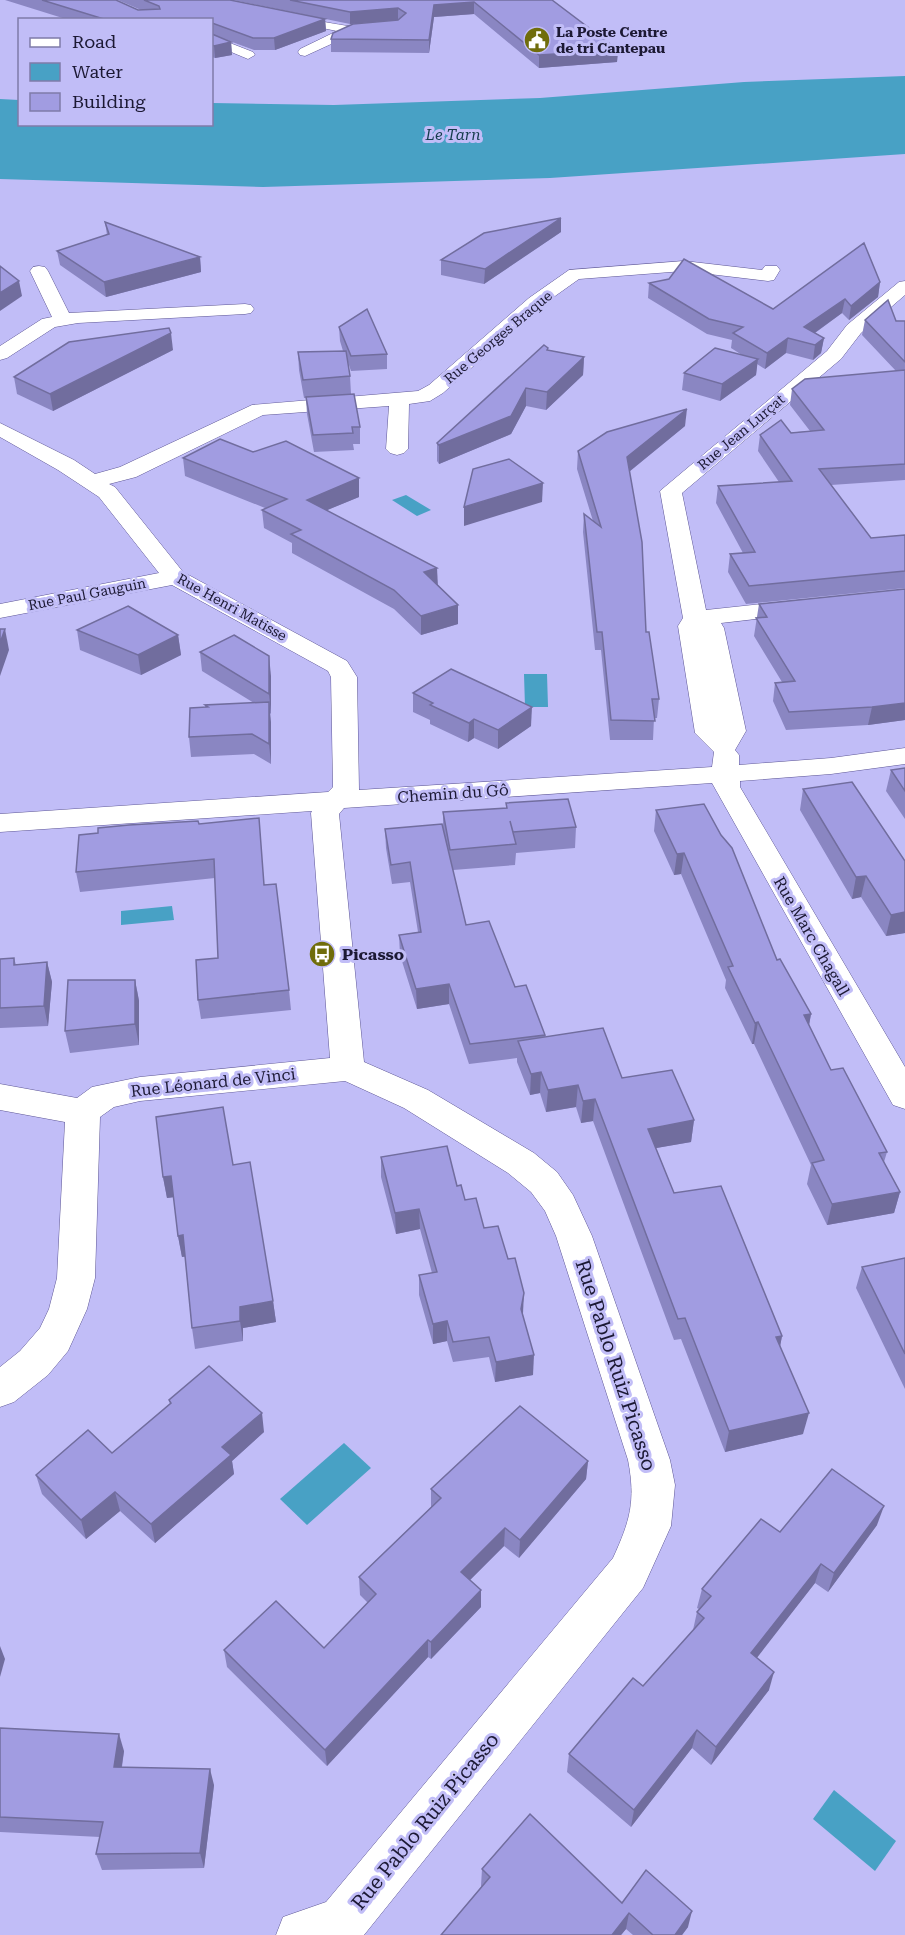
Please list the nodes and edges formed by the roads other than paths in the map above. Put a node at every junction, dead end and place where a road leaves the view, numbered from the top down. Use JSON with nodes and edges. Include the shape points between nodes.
{"nodes":[{"id":1,"x":204,"y":0,"type":"edge"},
{"id":2,"x":398,"y":26,"type":"edge"},
{"id":3,"x":350,"y":30,"type":"junction"},
{"id":4,"x":213,"y":40,"type":"edge"},
{"id":5,"x":305,"y":52,"type":"dead end"},
{"id":6,"x":248,"y":55,"type":"edge"},
{"id":7,"x":771,"y":270,"type":"dead end"},
{"id":8,"x":39,"y":271,"type":"dead end"},
{"id":9,"x":905,"y":286,"type":"edge"},
{"id":10,"x":245,"y":309,"type":"dead end"},
{"id":11,"x":63,"y":320,"type":"junction"},
{"id":12,"x":0,"y":354,"type":"edge"},
{"id":13,"x":399,"y":400,"type":"junction"},
{"id":14,"x":0,"y":429,"type":"edge"},
{"id":15,"x":397,"y":449,"type":"dead end"},
{"id":16,"x":94,"y":481,"type":"junction"},
{"id":17,"x":175,"y":577,"type":"junction"},
{"id":18,"x":824,"y":605,"type":"edge"},
{"id":19,"x":0,"y":611,"type":"edge"},
{"id":20,"x":695,"y":618,"type":"junction"},
{"id":21,"x":905,"y":756,"type":"edge"},
{"id":22,"x":725,"y":760,"type":"junction"},
{"id":23,"x":336,"y":800,"type":"junction"},
{"id":24,"x":0,"y":823,"type":"edge"},
{"id":25,"x":348,"y":1069,"type":"junction"},
{"id":26,"x":905,"y":1096,"type":"edge"},
{"id":27,"x":0,"y":1097,"type":"edge"},
{"id":28,"x":83,"y":1111,"type":"junction"},
{"id":29,"x":0,"y":1390,"type":"edge"},
{"id":30,"x":301,"y":1935,"type":"edge"}],
"edges":[{"from":1,"to":3,"type":"street"},
{"from":2,"to":3,"type":"street"},
{"from":3,"to":5,"type":"street"},
{"from":4,"to":6,"type":"street"},
{"from":7,"to":13,"type":"street","name":"Rue Georges Braque","via":[[768,276],[684,267],[575,274],[535,302],[436,389],[423,397]]},
{"from":8,"to":11,"type":"street"},
{"from":9,"to":20,"type":"street","name":"Rue Jean Lurçat","via":[[854,329],[834,355],[672,491]]},
{"from":10,"to":11,"type":"street"},
{"from":11,"to":12,"type":"street","via":[[49,323]]},
{"from":13,"to":15,"type":"street"},
{"from":13,"to":16,"type":"street","name":"Rue Georges Braque","via":[[259,409],[128,472]]},
{"from":14,"to":16,"type":"street","name":"Rue Henri Matisse"},
{"from":16,"to":17,"type":"street","name":"Rue Henri Matisse"},
{"from":17,"to":19,"type":"street","name":"Rue Paul Gauguin"},
{"from":17,"to":23,"type":"street","name":"Rue Henri Matisse","via":[[339,666],[344,677],[347,788]]},
{"from":18,"to":20,"type":"street"},
{"from":20,"to":22,"type":"street","name":"Rue Jean Lurçat","via":[[690,626],[708,733]]},
{"from":21,"to":22,"type":"street","name":"Chemin du Gô","via":[[831,766]]},
{"from":22,"to":23,"type":"street","name":"Chemin du Gô"},
{"from":22,"to":26,"type":"street","name":"Rue Marc Chagall","via":[[726,787]]},
{"from":23,"to":24,"type":"street","name":"Chemin du Gô"},
{"from":23,"to":25,"type":"street","via":[[325,813]]},
{"from":25,"to":28,"type":"street","name":"Rue Léonard de Vinci","via":[[140,1089],[104,1096]]},
{"from":25,"to":30,"type":"street","name":"Rue Pablo Ruiz Picasso","via":[[416,1099],[521,1162],[544,1182],[574,1236],[654,1485],[650,1526],[628,1573],[342,1922]]},
{"from":27,"to":28,"type":"street"},
{"from":28,"to":29,"type":"street","via":[[76,1278],[68,1310],[54,1339],[34,1364]]}]}
